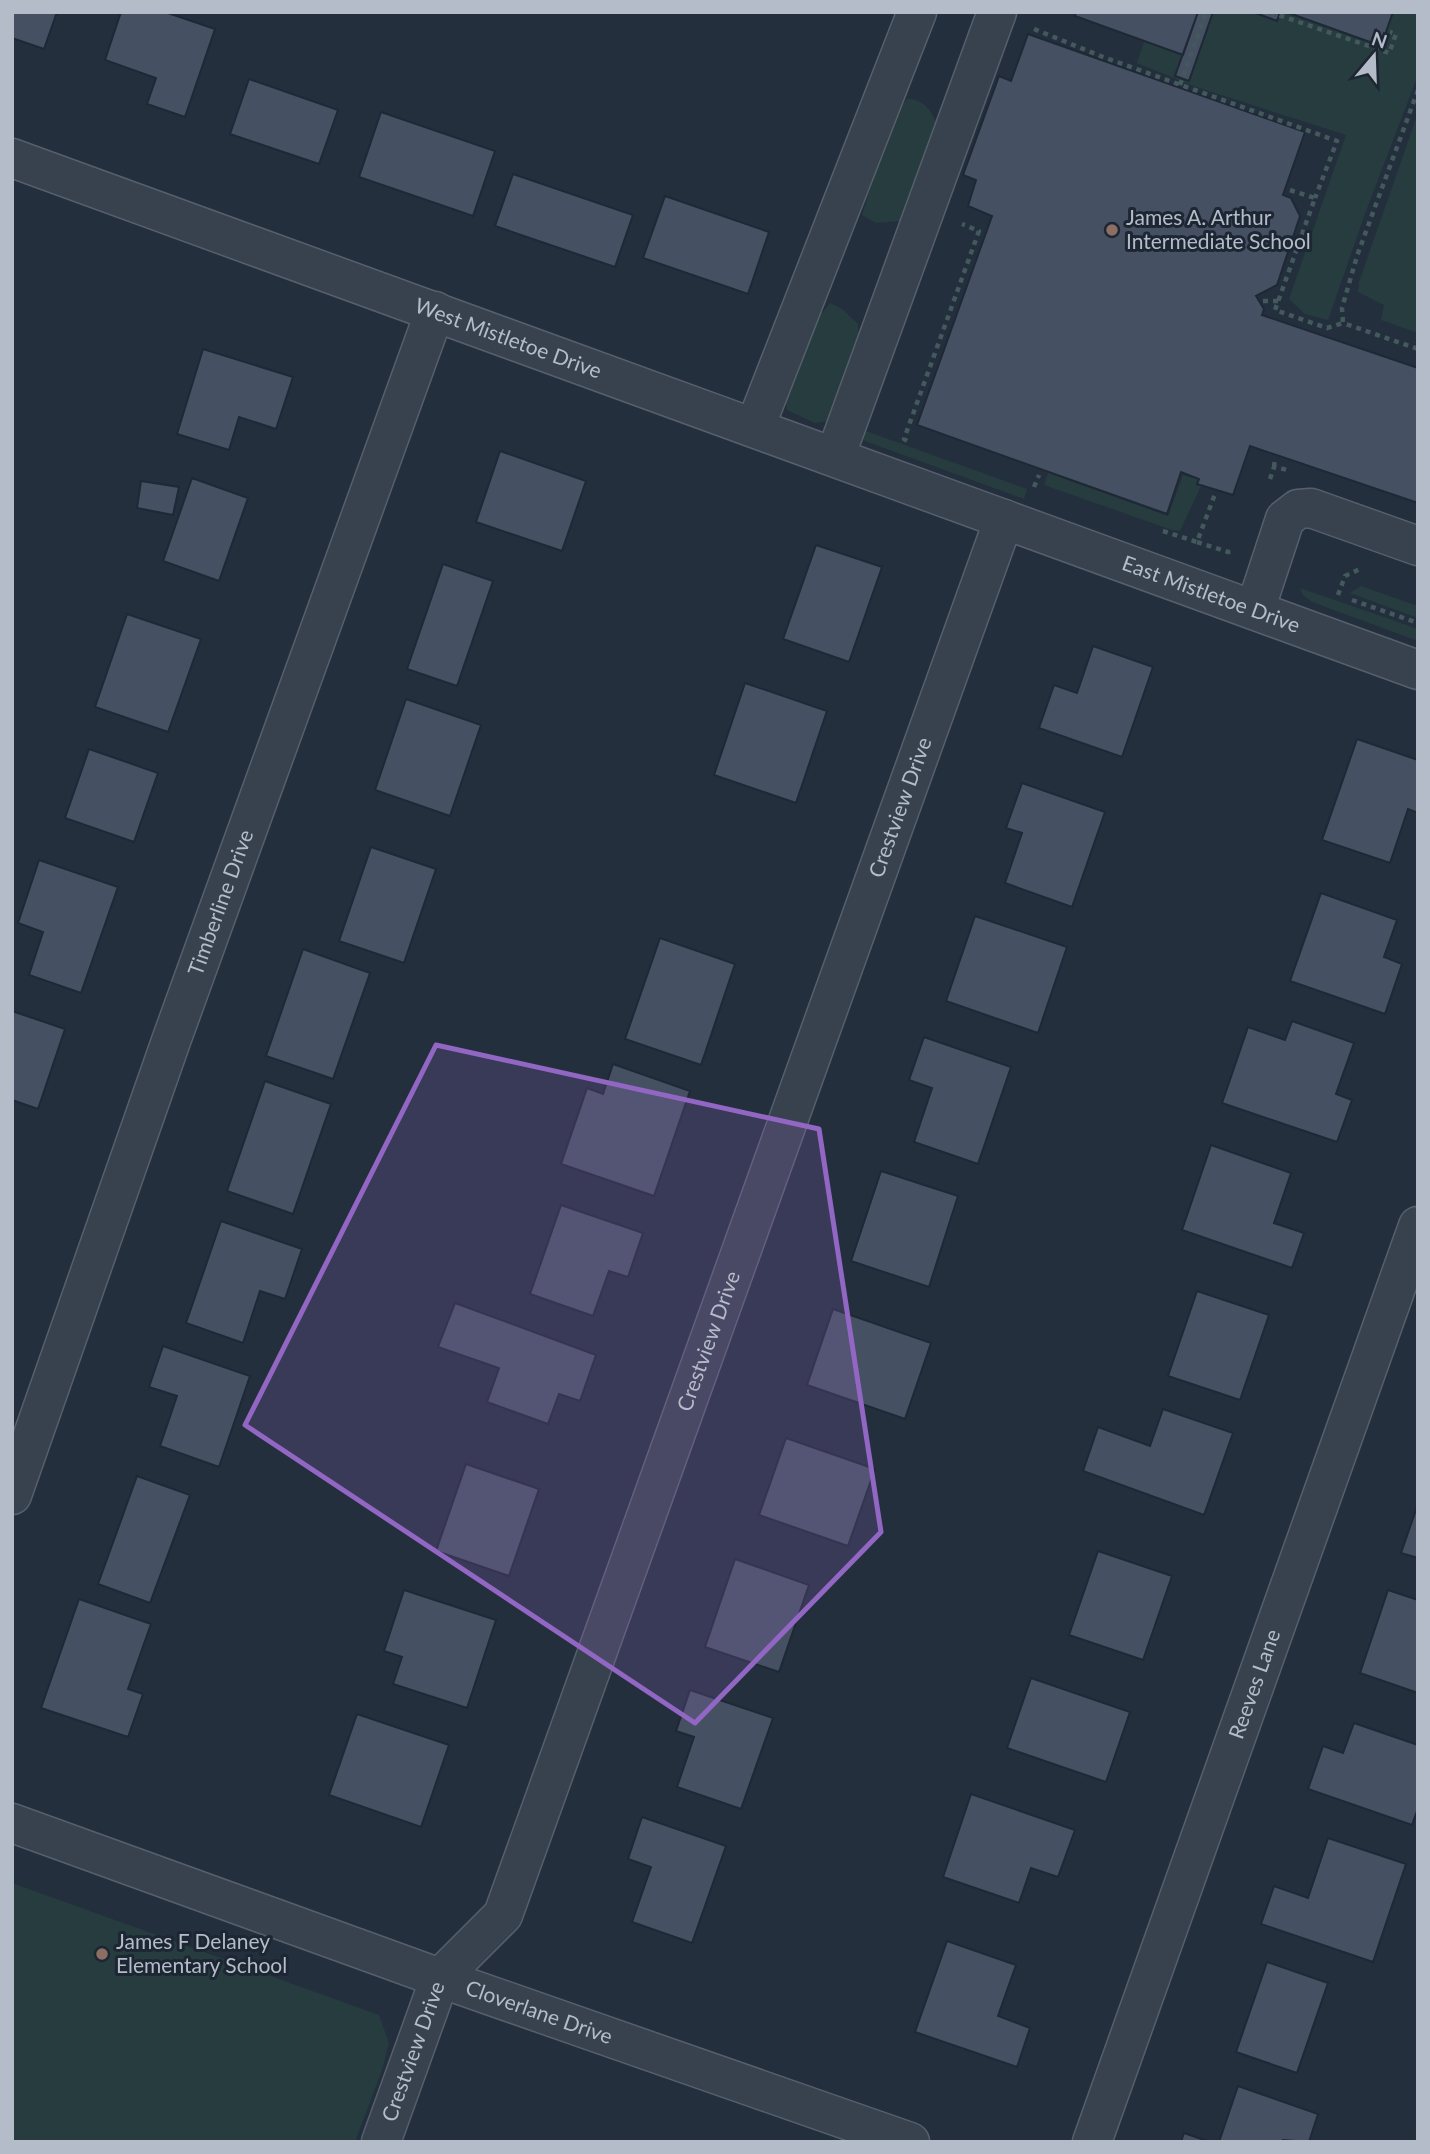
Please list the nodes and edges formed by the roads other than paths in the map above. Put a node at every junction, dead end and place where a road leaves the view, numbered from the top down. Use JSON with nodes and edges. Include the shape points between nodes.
{"nodes":[{"id":1,"x":917,"y":12,"type":"edge"},
{"id":2,"x":997,"y":12,"type":"edge"},
{"id":3,"x":12,"y":158,"type":"edge"},
{"id":4,"x":436,"y":311,"type":"junction"},
{"id":5,"x":754,"y":427,"type":"junction"},
{"id":6,"x":835,"y":457,"type":"junction"},
{"id":7,"x":1004,"y":519,"type":"junction"},
{"id":8,"x":1418,"y":546,"type":"edge"},
{"id":9,"x":1255,"y":610,"type":"junction"},
{"id":10,"x":1418,"y":670,"type":"edge"},
{"id":11,"x":1418,"y":1226,"type":"edge"},
{"id":12,"x":12,"y":1495,"type":"edge"},
{"id":13,"x":12,"y":1823,"type":"edge"},
{"id":14,"x":440,"y":1978,"type":"junction"},
{"id":15,"x":381,"y":2142,"type":"edge"},
{"id":16,"x":910,"y":2142,"type":"edge"},
{"id":17,"x":1092,"y":2142,"type":"edge"}],
"edges":[{"from":1,"to":5,"type":"street"},
{"from":2,"to":6,"type":"street"},
{"from":3,"to":4,"type":"street","name":"West Mistletoe Drive"},
{"from":4,"to":5,"type":"street","name":"West Mistletoe Drive"},
{"from":4,"to":12,"type":"street","name":"Timberline Drive"},
{"from":5,"to":6,"type":"street","name":"West Mistletoe Drive"},
{"from":6,"to":7,"type":"street","name":"West Mistletoe Drive"},
{"from":7,"to":9,"type":"street","name":"East Mistletoe Drive"},
{"from":7,"to":14,"type":"street","name":"Crestview Drive","via":[[503,1915]]},
{"from":8,"to":9,"type":"street","via":[[1311,508],[1298,509],[1285,519]]},
{"from":9,"to":10,"type":"street","name":"East Mistletoe Drive"},
{"from":11,"to":17,"type":"street","name":"Reeves Lane"},
{"from":13,"to":14,"type":"street","name":"Cloverlane Drive"},
{"from":14,"to":15,"type":"street","name":"Crestview Drive"},
{"from":14,"to":16,"type":"street","name":"Cloverlane Drive"}]}
